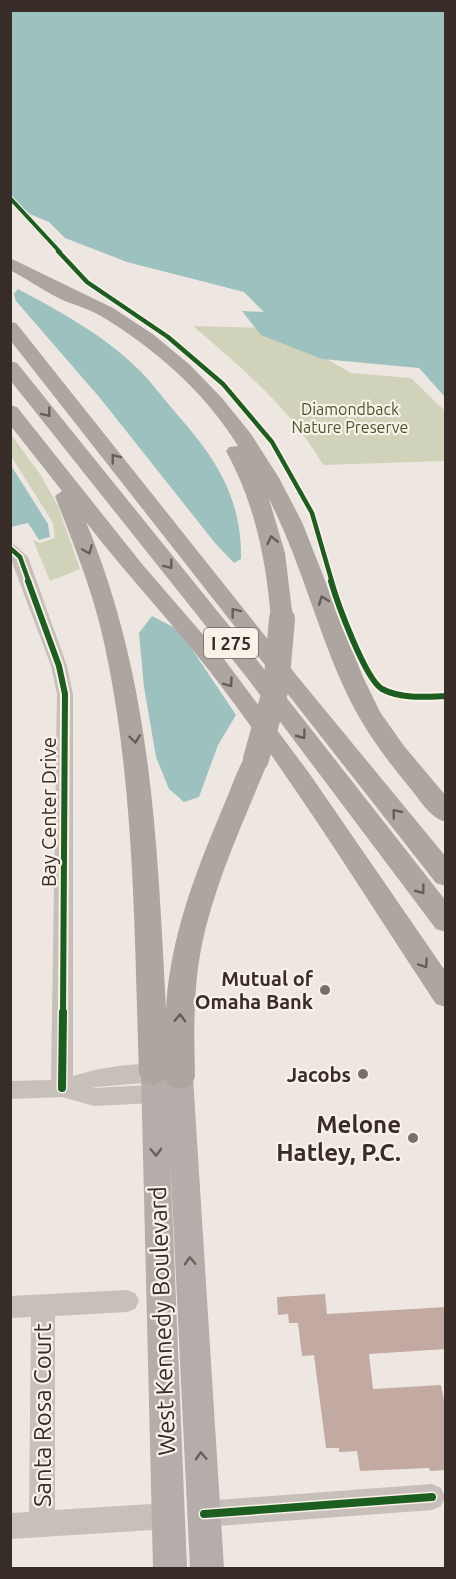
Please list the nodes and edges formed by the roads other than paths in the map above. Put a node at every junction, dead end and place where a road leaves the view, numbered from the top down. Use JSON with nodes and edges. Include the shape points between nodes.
{"nodes":[{"id":1,"x":10,"y":263,"type":"edge"},
{"id":2,"x":61,"y":289,"type":"junction"},
{"id":3,"x":10,"y":327,"type":"edge"},
{"id":4,"x":10,"y":367,"type":"edge"},
{"id":5,"x":10,"y":411,"type":"edge"},
{"id":6,"x":46,"y":458,"type":"junction"},
{"id":7,"x":10,"y":548,"type":"edge"},
{"id":8,"x":446,"y":813,"type":"edge"},
{"id":9,"x":446,"y":876,"type":"edge"},
{"id":10,"x":446,"y":922,"type":"edge"},
{"id":11,"x":446,"y":996,"type":"edge"},
{"id":12,"x":163,"y":1081,"type":"junction"},
{"id":13,"x":62,"y":1088,"type":"junction"},
{"id":14,"x":10,"y":1090,"type":"edge"},
{"id":15,"x":127,"y":1301,"type":"dead end"},
{"id":16,"x":43,"y":1305,"type":"junction"},
{"id":17,"x":10,"y":1307,"type":"edge"},
{"id":18,"x":432,"y":1497,"type":"dead end"},
{"id":19,"x":204,"y":1514,"type":"junction"},
{"id":20,"x":168,"y":1516,"type":"junction"},
{"id":21,"x":42,"y":1524,"type":"junction"},
{"id":22,"x":10,"y":1526,"type":"edge"},
{"id":23,"x":170,"y":1569,"type":"edge"},
{"id":24,"x":207,"y":1569,"type":"edge"}],
"edges":[{"from":1,"to":2,"type":"highway"},
{"from":8,"to":2,"type":"highway","one_way":true,"via":[[394,752],[368,710],[347,666],[290,516],[267,470],[243,435],[211,395],[160,348],[98,306]]},
{"from":12,"to":2,"type":"highway","one_way":true,"bridge":true,"via":[[198,907],[256,759],[276,688],[282,619],[280,582],[268,522],[230,440],[189,387],[160,359]]},
{"from":9,"to":3,"type":"highway","number":"I 275","one_way":true},
{"from":4,"to":10,"type":"highway","number":"I 275","one_way":true,"via":[[256,674]]},
{"from":5,"to":6,"type":"highway"},
{"from":6,"to":11,"type":"highway","one_way":true,"via":[[216,664],[300,779]]},
{"from":6,"to":12,"type":"highway","one_way":true,"via":[[102,588],[128,692],[140,786]]},
{"from":7,"to":13,"type":"street","name":"Bay Center Drive","via":[[20,557],[59,666],[65,694]]},
{"from":12,"to":13,"type":"street","via":[[94,1096]]},
{"from":19,"to":12,"type":"main road","name":"West Kennedy Boulevard","one_way":true},
{"from":12,"to":20,"type":"main road","name":"West Kennedy Boulevard","one_way":true},
{"from":13,"to":14,"type":"street"},
{"from":15,"to":16,"type":"street"},
{"from":16,"to":17,"type":"street"},
{"from":16,"to":21,"type":"street","name":"Santa Rosa Court"},
{"from":18,"to":19,"type":"street"},
{"from":19,"to":20,"type":"main road"},
{"from":19,"to":24,"type":"main road","name":"West Kennedy Boulevard"},
{"from":20,"to":21,"type":"street"},
{"from":20,"to":23,"type":"main road","name":"West Kennedy Boulevard"},
{"from":21,"to":22,"type":"street"}]}
